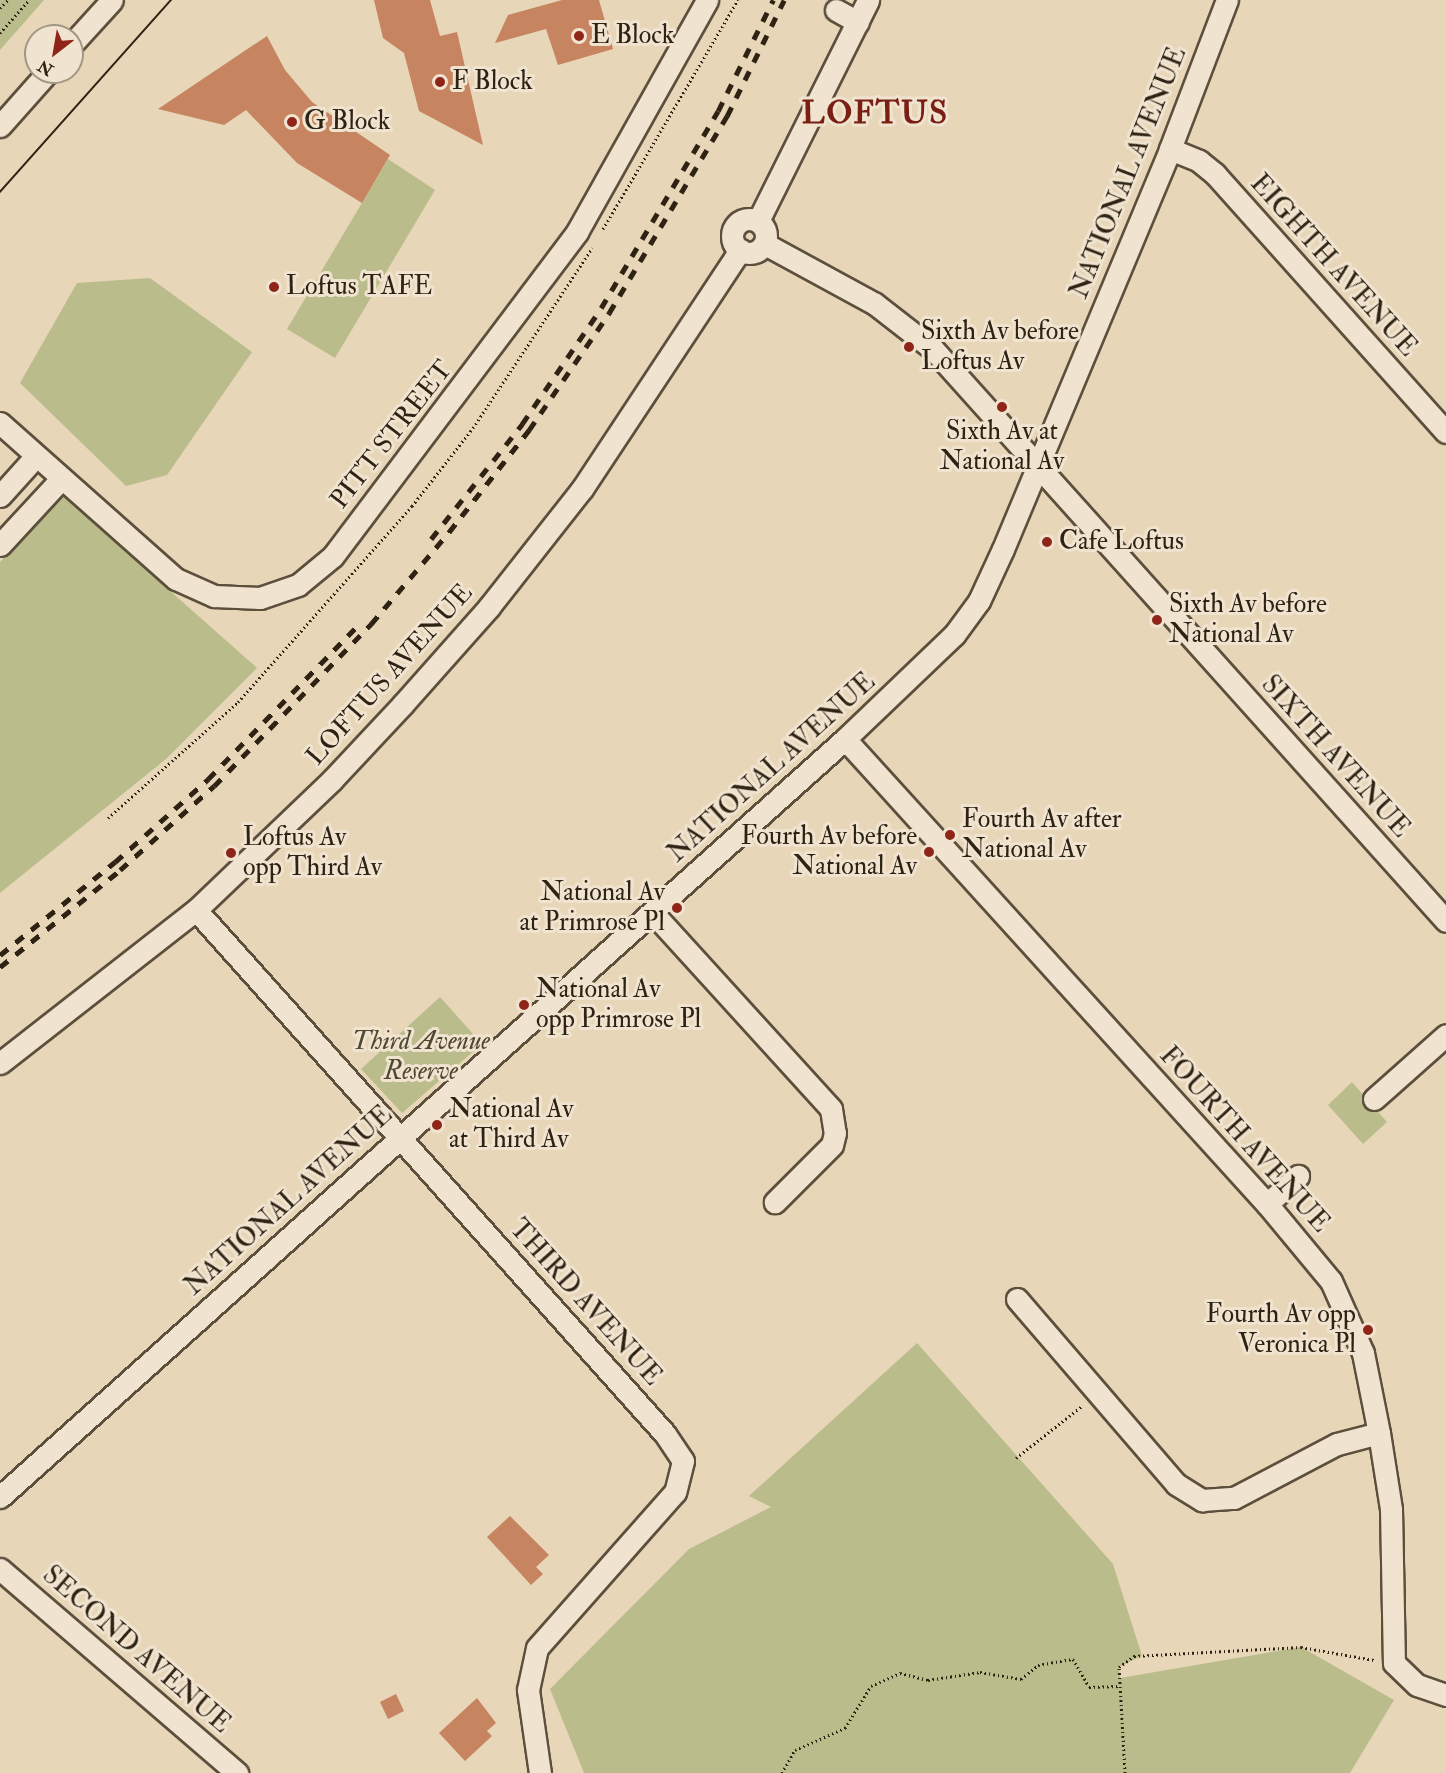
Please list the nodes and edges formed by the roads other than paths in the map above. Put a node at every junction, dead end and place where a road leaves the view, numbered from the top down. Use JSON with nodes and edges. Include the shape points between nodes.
{"nodes":[{"id":1,"x":111,"y":0,"type":"edge"},
{"id":2,"x":707,"y":0,"type":"edge"},
{"id":3,"x":868,"y":0,"type":"edge"},
{"id":4,"x":1227,"y":0,"type":"edge"},
{"id":5,"x":836,"y":10,"type":"dead end"},
{"id":6,"x":858,"y":22,"type":"junction"},
{"id":7,"x":84,"y":31,"type":"edge"},
{"id":8,"x":37,"y":84,"type":"edge"},
{"id":9,"x":0,"y":126,"type":"edge"},
{"id":10,"x":1170,"y":149,"type":"junction"},
{"id":11,"x":758,"y":221,"type":"junction"},
{"id":12,"x":765,"y":244,"type":"junction"},
{"id":13,"x":740,"y":250,"type":"junction"},
{"id":14,"x":0,"y":423,"type":"edge"},
{"id":15,"x":1446,"y":432,"type":"edge"},
{"id":16,"x":36,"y":456,"type":"junction"},
{"id":17,"x":1037,"y":466,"type":"junction"},
{"id":18,"x":62,"y":478,"type":"junction"},
{"id":19,"x":0,"y":496,"type":"edge"},
{"id":20,"x":0,"y":545,"type":"edge"},
{"id":21,"x":844,"y":739,"type":"junction"},
{"id":22,"x":196,"y":910,"type":"junction"},
{"id":23,"x":652,"y":912,"type":"junction"},
{"id":24,"x":1446,"y":921,"type":"edge"},
{"id":25,"x":1446,"y":1035,"type":"edge"},
{"id":26,"x":0,"y":1063,"type":"edge"},
{"id":27,"x":1374,"y":1099,"type":"dead end"},
{"id":28,"x":401,"y":1136,"type":"junction"},
{"id":29,"x":1298,"y":1176,"type":"dead end"},
{"id":30,"x":775,"y":1202,"type":"dead end"},
{"id":31,"x":1267,"y":1204,"type":"junction"},
{"id":32,"x":1017,"y":1299,"type":"dead end"},
{"id":33,"x":1379,"y":1433,"type":"junction"},
{"id":34,"x":0,"y":1497,"type":"edge"},
{"id":35,"x":0,"y":1569,"type":"edge"},
{"id":36,"x":1446,"y":1695,"type":"edge"},
{"id":37,"x":237,"y":1773,"type":"edge"},
{"id":38,"x":540,"y":1773,"type":"edge"}],
"edges":[{"from":1,"to":7,"type":"street"},
{"from":2,"to":18,"type":"street","name":"PITT STREET","via":[[577,232],[333,556],[298,585],[260,598],[205,591],[177,579]]},
{"from":3,"to":6,"type":"street"},
{"from":4,"to":10,"type":"street","name":"NATIONAL AVENUE"},
{"from":5,"to":6,"type":"street"},
{"from":6,"to":11,"type":"street"},
{"from":8,"to":9,"type":"street"},
{"from":10,"to":15,"type":"street","name":"EIGHTH AVENUE","via":[[1199,161],[1215,174]]},
{"from":10,"to":17,"type":"street","name":"NATIONAL AVENUE"},
{"from":11,"to":12,"type":"street","via":[[766,231]]},
{"from":11,"to":13,"type":"street","via":[[748,219],[734,227],[733,243]]},
{"from":12,"to":13,"type":"street","via":[[751,254]]},
{"from":12,"to":17,"type":"street","name":"SIXTH AVENUE","via":[[905,324]]},
{"from":13,"to":22,"type":"street","name":"LOFTUS AVENUE","via":[[582,489],[489,607],[332,780]]},
{"from":14,"to":16,"type":"street","name":"PITT STREET"},
{"from":16,"to":18,"type":"street","name":"PITT STREET"},
{"from":16,"to":19,"type":"street"},
{"from":17,"to":21,"type":"street","name":"NATIONAL AVENUE","via":[[979,601],[954,635]]},
{"from":17,"to":24,"type":"street","name":"SIXTH AVENUE"},
{"from":18,"to":20,"type":"street"},
{"from":21,"to":23,"type":"street","name":"NATIONAL AVENUE"},
{"from":21,"to":31,"type":"street","name":"FOURTH AVENUE"},
{"from":22,"to":26,"type":"street","name":"LOFTUS AVENUE"},
{"from":22,"to":28,"type":"street","name":"THIRD AVENUE"},
{"from":23,"to":28,"type":"street","name":"NATIONAL AVENUE"},
{"from":23,"to":30,"type":"street","via":[[831,1109],[836,1133],[832,1145]]},
{"from":25,"to":27,"type":"street"},
{"from":28,"to":34,"type":"street","name":"NATIONAL AVENUE"},
{"from":28,"to":38,"type":"street","name":"THIRD AVENUE","via":[[665,1434],[683,1461],[675,1492],[537,1648],[528,1690]]},
{"from":29,"to":31,"type":"street"},
{"from":31,"to":33,"type":"street","name":"FOURTH AVENUE","via":[[1331,1281],[1349,1317],[1363,1353]]},
{"from":32,"to":33,"type":"street","via":[[1176,1484],[1202,1500],[1234,1498],[1337,1444]]},
{"from":33,"to":36,"type":"street","name":"FOURTH AVENUE","via":[[1391,1509],[1396,1668],[1417,1685]]},
{"from":35,"to":37,"type":"street","name":"SECOND AVENUE"}]}
